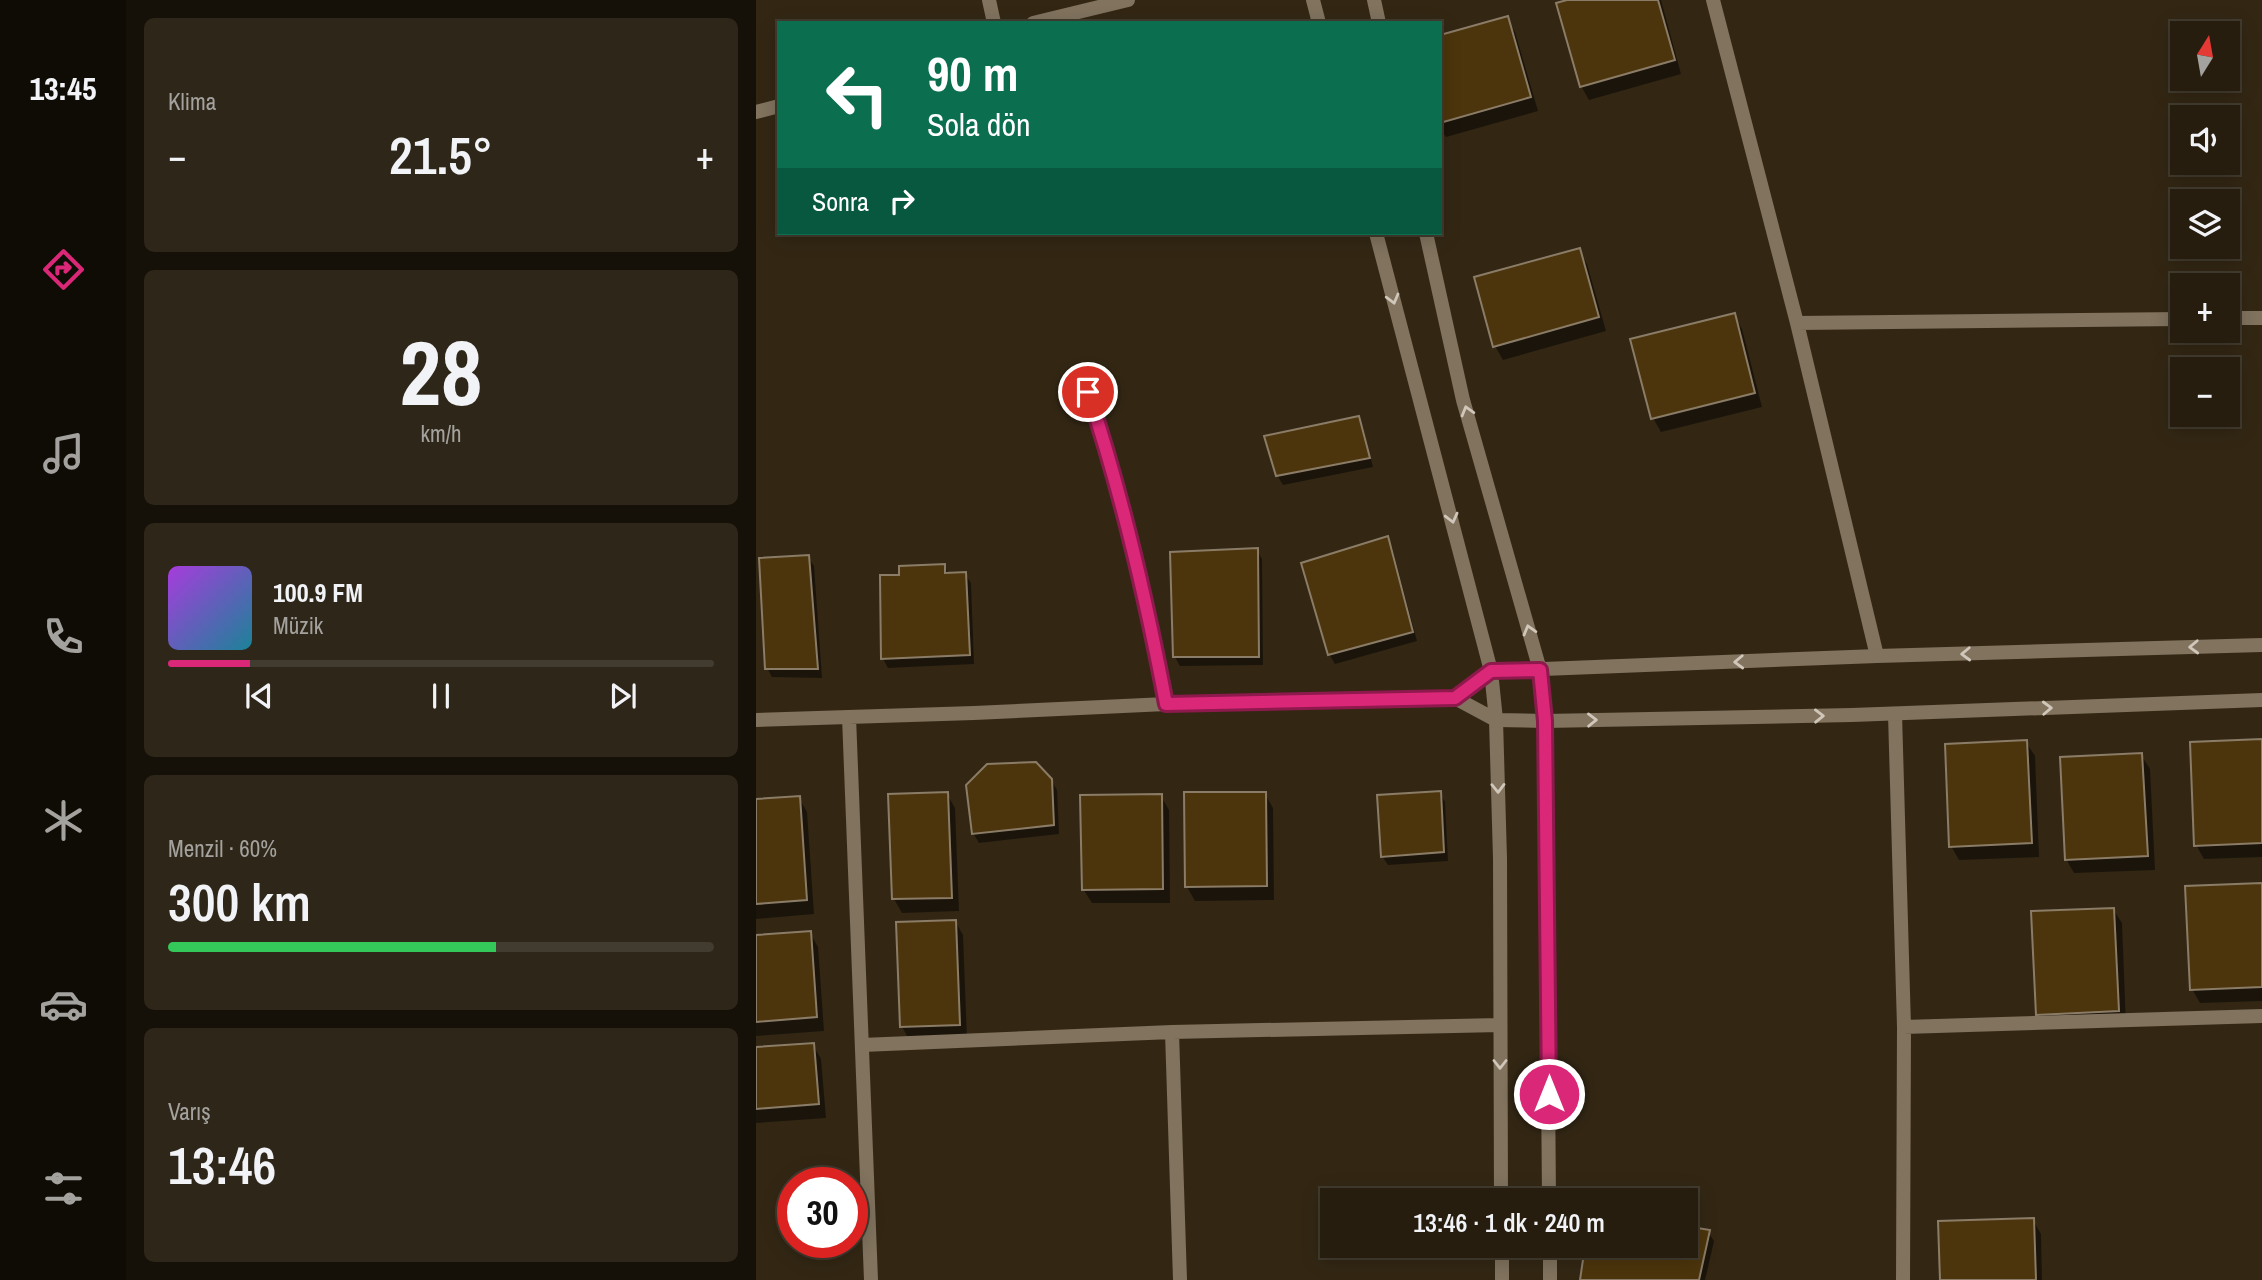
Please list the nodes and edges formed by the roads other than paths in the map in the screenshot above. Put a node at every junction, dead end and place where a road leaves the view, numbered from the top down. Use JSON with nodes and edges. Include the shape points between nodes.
{"nodes":[{"id":1,"x":989,"y":0,"type":"edge"},
{"id":2,"x":1128,"y":0,"type":"edge"},
{"id":3,"x":1313,"y":0,"type":"edge"},
{"id":4,"x":1374,"y":0,"type":"edge"},
{"id":5,"x":1713,"y":0,"type":"edge"},
{"id":6,"x":994,"y":21,"type":"edge"},
{"id":7,"x":1041,"y":21,"type":"edge"},
{"id":8,"x":1318,"y":21,"type":"edge"},
{"id":9,"x":1379,"y":21,"type":"edge"},
{"id":10,"x":777,"y":107,"type":"edge"},
{"id":11,"x":756,"y":112,"type":"edge"},
{"id":12,"x":1377,"y":235,"type":"edge"},
{"id":13,"x":1426,"y":235,"type":"edge"},
{"id":14,"x":2240,"y":318,"type":"edge"},
{"id":15,"x":2262,"y":318,"type":"edge"},
{"id":16,"x":2170,"y":319,"type":"edge"},
{"id":17,"x":1797,"y":323,"type":"junction"},
{"id":18,"x":1081,"y":371,"type":"dead end"},
{"id":19,"x":2262,"y":646,"type":"edge"},
{"id":20,"x":1877,"y":656,"type":"junction"},
{"id":21,"x":1540,"y":670,"type":"junction"},
{"id":22,"x":1491,"y":671,"type":"junction"},
{"id":23,"x":1455,"y":698,"type":"junction"},
{"id":24,"x":2262,"y":700,"type":"edge"},
{"id":25,"x":1166,"y":704,"type":"junction"},
{"id":26,"x":1895,"y":714,"type":"junction"},
{"id":27,"x":849,"y":717,"type":"junction"},
{"id":28,"x":756,"y":720,"type":"edge"},
{"id":29,"x":1496,"y":720,"type":"junction"},
{"id":30,"x":1545,"y":721,"type":"junction"},
{"id":31,"x":2262,"y":1016,"type":"edge"},
{"id":32,"x":1500,"y":1025,"type":"junction"},
{"id":33,"x":1904,"y":1027,"type":"junction"},
{"id":34,"x":1172,"y":1032,"type":"junction"},
{"id":35,"x":862,"y":1045,"type":"junction"},
{"id":36,"x":1501,"y":1188,"type":"edge"},
{"id":37,"x":1549,"y":1188,"type":"edge"},
{"id":38,"x":1502,"y":1258,"type":"edge"},
{"id":39,"x":1550,"y":1258,"type":"edge"},
{"id":40,"x":871,"y":1280,"type":"edge"},
{"id":41,"x":1180,"y":1280,"type":"edge"},
{"id":42,"x":1502,"y":1280,"type":"edge"},
{"id":43,"x":1550,"y":1280,"type":"edge"},
{"id":44,"x":1903,"y":1280,"type":"edge"}],
"edges":[{"from":1,"to":6,"type":"street"},
{"from":2,"to":7,"type":"street"},
{"from":3,"to":8,"type":"street"},
{"from":4,"to":9,"type":"street"},
{"from":5,"to":17,"type":"street"},
{"from":10,"to":11,"type":"street"},
{"from":12,"to":22,"type":"street","one_way":true},
{"from":21,"to":13,"type":"street","one_way":true,"via":[[1463,400]]},
{"from":14,"to":15,"type":"street"},
{"from":16,"to":17,"type":"street"},
{"from":17,"to":20,"type":"street"},
{"from":18,"to":25,"type":"street","via":[[1132,540]]},
{"from":19,"to":20,"type":"street","one_way":true},
{"from":20,"to":21,"type":"street","one_way":true},
{"from":21,"to":22,"type":"street"},
{"from":21,"to":30,"type":"street"},
{"from":22,"to":23,"type":"street"},
{"from":22,"to":29,"type":"street"},
{"from":23,"to":25,"type":"street"},
{"from":23,"to":29,"type":"street"},
{"from":26,"to":24,"type":"street","one_way":true},
{"from":25,"to":27,"type":"street"},
{"from":30,"to":26,"type":"street","one_way":true},
{"from":26,"to":33,"type":"street"},
{"from":27,"to":28,"type":"street"},
{"from":27,"to":35,"type":"street"},
{"from":29,"to":30,"type":"street"},
{"from":29,"to":32,"type":"street","one_way":true},
{"from":30,"to":37,"type":"street"},
{"from":31,"to":33,"type":"street"},
{"from":32,"to":34,"type":"street"},
{"from":32,"to":36,"type":"street","one_way":true},
{"from":33,"to":44,"type":"street"},
{"from":34,"to":35,"type":"street"},
{"from":34,"to":41,"type":"street"},
{"from":35,"to":40,"type":"street"},
{"from":38,"to":42,"type":"street"},
{"from":39,"to":43,"type":"street"}]}
